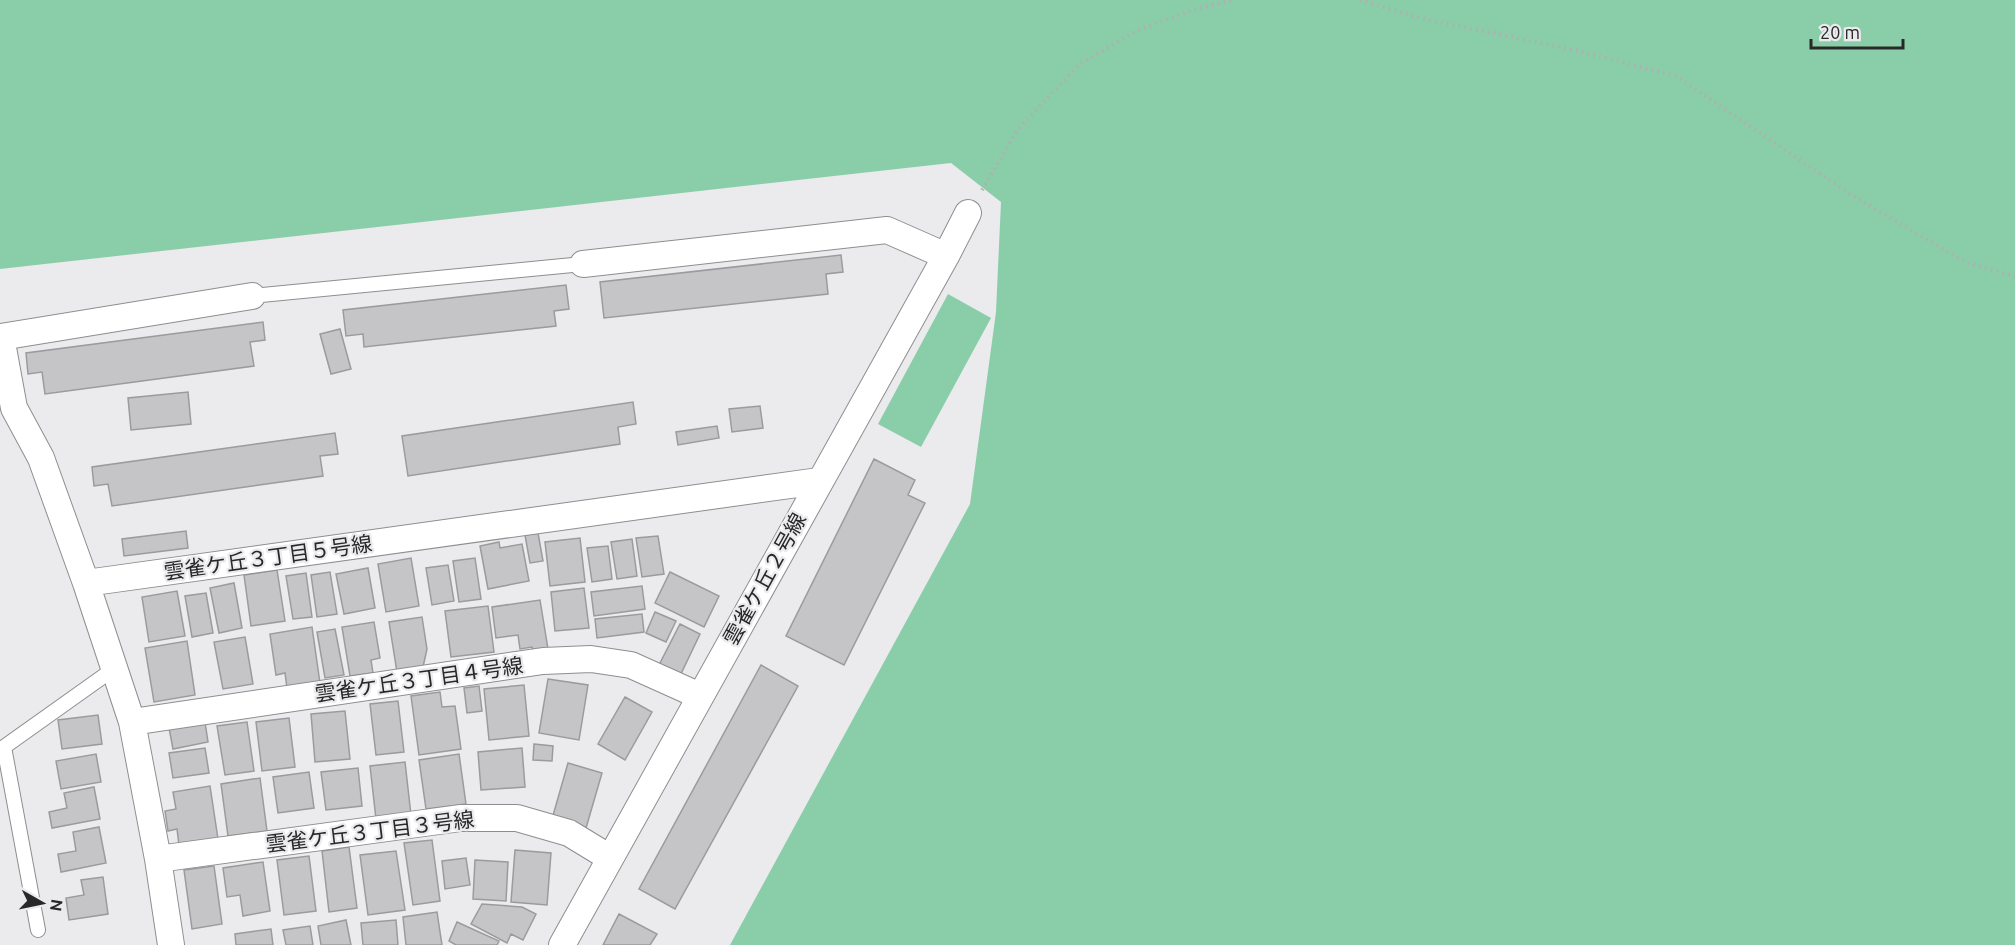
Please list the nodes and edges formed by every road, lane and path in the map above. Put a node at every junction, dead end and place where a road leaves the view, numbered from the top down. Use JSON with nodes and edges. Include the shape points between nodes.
{"nodes":[{"id":1,"x":1233,"y":0,"type":"edge"},
{"id":2,"x":1360,"y":0,"type":"edge"},
{"id":3,"x":968,"y":213,"type":"joint"},
{"id":4,"x":946,"y":256,"type":"junction"},
{"id":5,"x":583,"y":264,"type":"joint"},
{"id":6,"x":2015,"y":276,"type":"edge"},
{"id":7,"x":252,"y":296,"type":"joint"},
{"id":8,"x":819,"y":481,"type":"junction"},
{"id":9,"x":86,"y":583,"type":"junction"},
{"id":10,"x":114,"y":668,"type":"junction"},
{"id":11,"x":700,"y":696,"type":"junction"},
{"id":12,"x":132,"y":722,"type":"junction"},
{"id":13,"x":610,"y":858,"type":"junction"},
{"id":14,"x":158,"y":859,"type":"junction"},
{"id":15,"x":38,"y":930,"type":"dead end"},
{"id":16,"x":171,"y":945,"type":"edge"},
{"id":17,"x":562,"y":945,"type":"edge"}],
"edges":[{"from":1,"to":3,"type":"path","via":[[1138,30],[1080,64],[1018,129]]},
{"from":2,"to":6,"type":"path","via":[[1420,18],[1676,76],[1870,206],[1967,263]]},
{"from":3,"to":4,"type":"street","name":"雲雀ケ丘２号線"},
{"from":4,"to":5,"type":"street","via":[[887,231]]},
{"from":4,"to":8,"type":"street","name":"雲雀ケ丘２号線"},
{"from":5,"to":7,"type":"lane"},
{"from":7,"to":9,"type":"street","via":[[1,337],[14,408],[41,458]]},
{"from":8,"to":9,"type":"street","name":"雲雀ケ丘３丁目５号線"},
{"from":8,"to":11,"type":"street","name":"雲雀ケ丘２号線"},
{"from":9,"to":10,"type":"street"},
{"from":10,"to":12,"type":"street"},
{"from":10,"to":15,"type":"lane","via":[[4,747]]},
{"from":11,"to":12,"type":"street","name":"雲雀ケ丘３丁目４号線","via":[[631,665],[591,659],[543,662]]},
{"from":11,"to":13,"type":"street","name":"雲雀ケ丘２号線"},
{"from":12,"to":14,"type":"street"},
{"from":13,"to":14,"type":"street","name":"雲雀ケ丘３丁目３号線","via":[[569,833],[517,818],[461,818]]},
{"from":13,"to":17,"type":"street","name":"雲雀ケ丘２号線"},
{"from":14,"to":16,"type":"street"}]}
